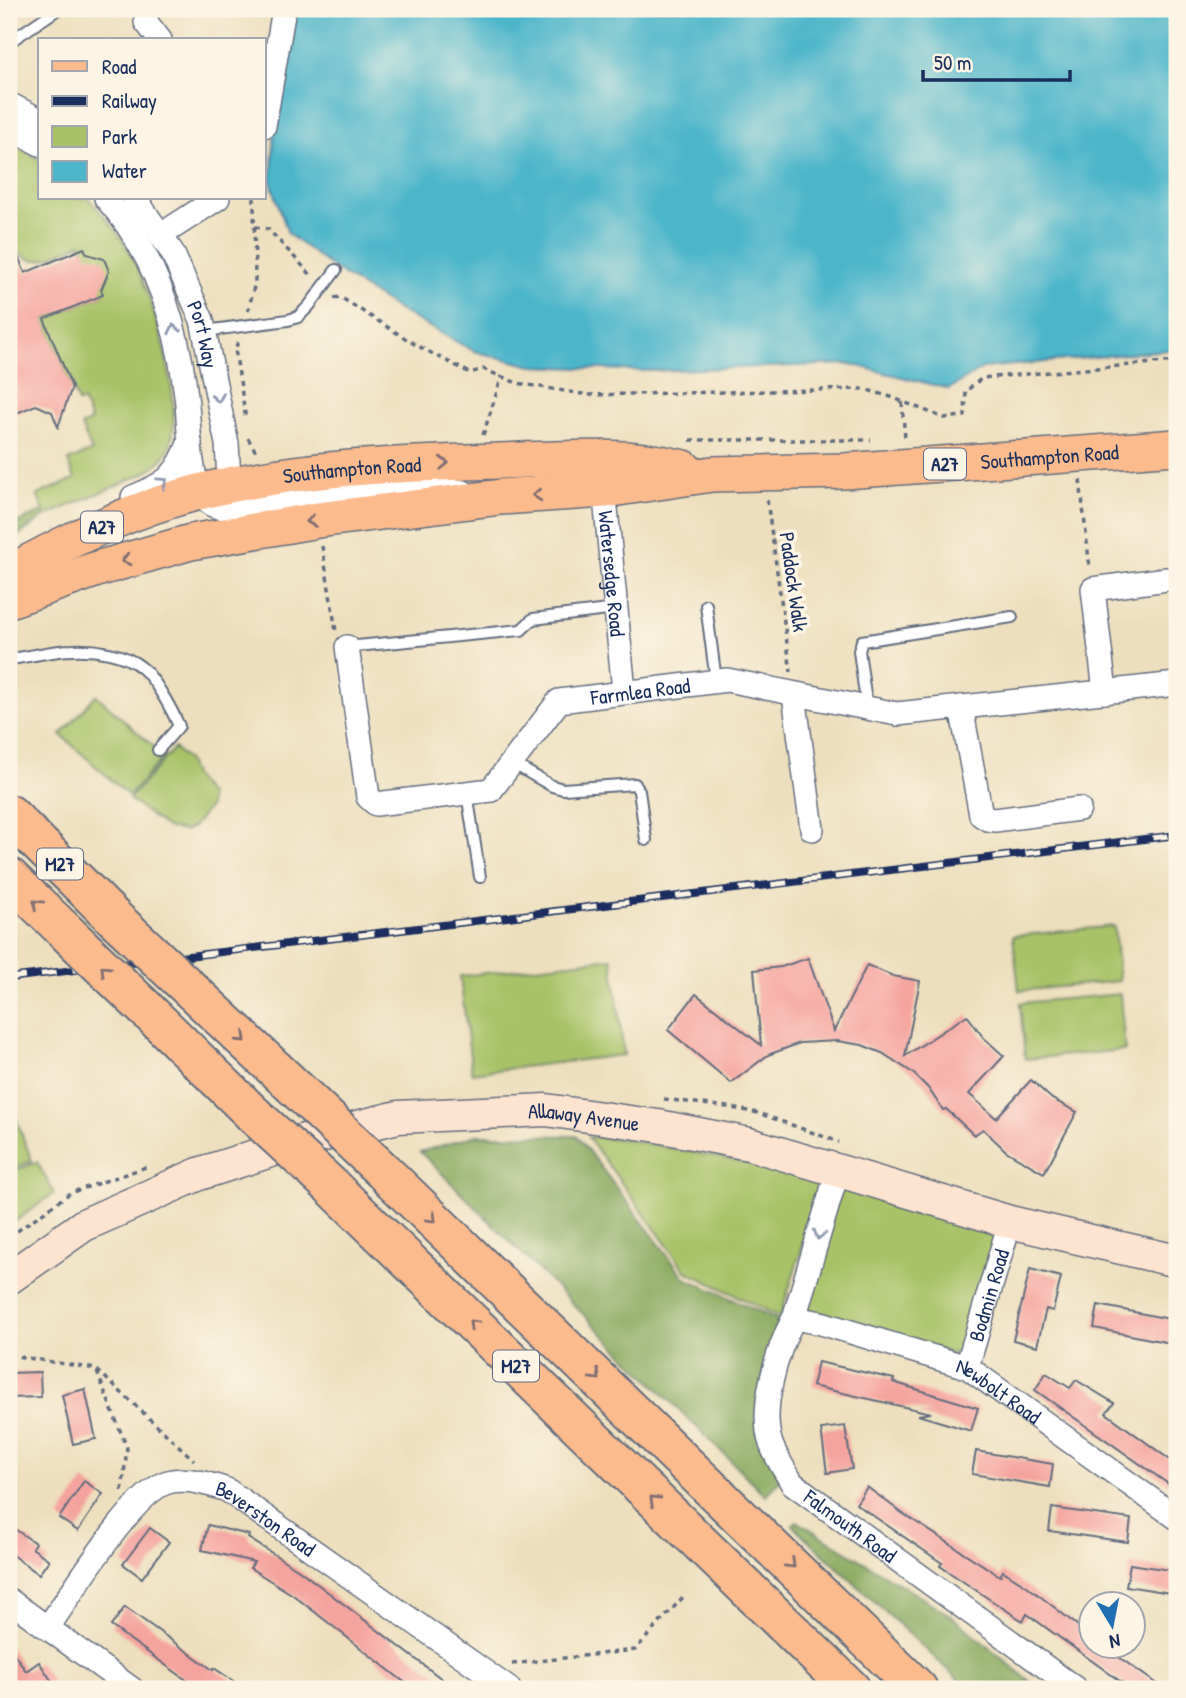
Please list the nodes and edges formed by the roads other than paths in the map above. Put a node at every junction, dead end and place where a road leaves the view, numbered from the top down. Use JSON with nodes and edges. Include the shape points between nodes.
{"nodes":[{"id":1,"x":58,"y":9,"type":"edge"},
{"id":2,"x":146,"y":9,"type":"edge"},
{"id":3,"x":284,"y":9,"type":"edge"},
{"id":4,"x":158,"y":38,"type":"edge"},
{"id":5,"x":12,"y":40,"type":"dead end"},
{"id":6,"x":268,"y":84,"type":"edge"},
{"id":7,"x":9,"y":104,"type":"edge"},
{"id":8,"x":266,"y":105,"type":"edge"},
{"id":9,"x":38,"y":119,"type":"edge"},
{"id":10,"x":9,"y":128,"type":"edge"},
{"id":11,"x":38,"y":143,"type":"edge"},
{"id":12,"x":107,"y":200,"type":"edge"},
{"id":13,"x":136,"y":200,"type":"edge"},
{"id":14,"x":215,"y":200,"type":"edge"},
{"id":15,"x":161,"y":235,"type":"junction"},
{"id":16,"x":336,"y":270,"type":"dead end"},
{"id":17,"x":205,"y":331,"type":"junction"},
{"id":18,"x":190,"y":439,"type":"junction"},
{"id":19,"x":1177,"y":447,"type":"edge"},
{"id":20,"x":602,"y":474,"type":"junction"},
{"id":21,"x":219,"y":495,"type":"junction"},
{"id":22,"x":501,"y":497,"type":"junction"},
{"id":23,"x":191,"y":542,"type":"junction"},
{"id":24,"x":65,"y":544,"type":"junction"},
{"id":25,"x":9,"y":573,"type":"edge"},
{"id":26,"x":1167,"y":579,"type":"dead end"},
{"id":27,"x":9,"y":600,"type":"edge"},
{"id":28,"x":706,"y":605,"type":"dead end"},
{"id":29,"x":616,"y":609,"type":"junction"},
{"id":30,"x":1012,"y":617,"type":"dead end"},
{"id":31,"x":347,"y":648,"type":"joint"},
{"id":32,"x":9,"y":659,"type":"edge"},
{"id":33,"x":716,"y":681,"type":"junction"},
{"id":34,"x":1177,"y":684,"type":"edge"},
{"id":35,"x":624,"y":691,"type":"junction"},
{"id":36,"x":1105,"y":692,"type":"junction"},
{"id":37,"x":794,"y":695,"type":"junction"},
{"id":38,"x":961,"y":707,"type":"junction"},
{"id":39,"x":867,"y":709,"type":"junction"},
{"id":40,"x":158,"y":750,"type":"dead end"},
{"id":41,"x":512,"y":763,"type":"junction"},
{"id":42,"x":467,"y":793,"type":"junction"},
{"id":43,"x":1079,"y":809,"type":"dead end"},
{"id":44,"x":9,"y":814,"type":"edge"},
{"id":45,"x":812,"y":829,"type":"dead end"},
{"id":46,"x":646,"y":841,"type":"dead end"},
{"id":47,"x":9,"y":877,"type":"edge"},
{"id":48,"x":480,"y":877,"type":"dead end"},
{"id":49,"x":838,"y":1170,"type":"junction"},
{"id":50,"x":1010,"y":1222,"type":"junction"},
{"id":51,"x":1177,"y":1261,"type":"edge"},
{"id":52,"x":9,"y":1278,"type":"edge"},
{"id":53,"x":794,"y":1318,"type":"junction"},
{"id":54,"x":967,"y":1367,"type":"junction"},
{"id":55,"x":1177,"y":1518,"type":"edge"},
{"id":56,"x":9,"y":1600,"type":"edge"},
{"id":57,"x":48,"y":1627,"type":"junction"},
{"id":58,"x":132,"y":1689,"type":"edge"},
{"id":59,"x":509,"y":1689,"type":"edge"},
{"id":60,"x":851,"y":1689,"type":"edge"},
{"id":61,"x":918,"y":1689,"type":"edge"},
{"id":62,"x":1076,"y":1689,"type":"edge"}],
"edges":[{"from":1,"to":5,"type":"lane"},
{"from":2,"to":4,"type":"street","via":[[146,22]]},
{"from":3,"to":6,"type":"street"},
{"from":6,"to":8,"type":"street"},
{"from":7,"to":9,"type":"street"},
{"from":10,"to":11,"type":"street"},
{"from":18,"to":12,"type":"street","name":"Port Way","one_way":true,"via":[[184,378],[165,299],[139,243]]},
{"from":13,"to":15,"type":"street","name":"Port Way"},
{"from":14,"to":15,"type":"street"},
{"from":15,"to":17,"type":"street","name":"Port Way","via":[[190,289]]},
{"from":16,"to":17,"type":"lane","via":[[295,318]]},
{"from":17,"to":21,"type":"street","name":"Port Way","one_way":true,"via":[[227,444]]},
{"from":18,"to":21,"type":"street","name":"Port Way"},
{"from":24,"to":18,"type":"street","one_way":true,"via":[[98,514],[164,483],[179,467]]},
{"from":19,"to":20,"type":"main road","name":"Southampton Road","number":"A27","via":[[844,471]]},
{"from":21,"to":20,"type":"main road","name":"Southampton Road","number":"A27","one_way":true,"via":[[324,471],[388,465]]},
{"from":20,"to":22,"type":"main road","name":"Southampton Road","number":"A27","one_way":true},
{"from":20,"to":29,"type":"street","name":"Watersedge Road"},
{"from":21,"to":22,"type":"street","via":[[431,488]]},
{"from":21,"to":23,"type":"street","via":[[219,522]]},
{"from":21,"to":24,"type":"main road","name":"Southampton Road","number":"A27","via":[[141,510]]},
{"from":22,"to":23,"type":"main road","name":"Southampton Road","number":"A27","one_way":true,"via":[[318,520]]},
{"from":23,"to":27,"type":"main road","name":"Southampton Road","number":"A27","one_way":true},
{"from":24,"to":25,"type":"main road","name":"Southampton Road","number":"A27"},
{"from":26,"to":36,"type":"street","via":[[1093,589]]},
{"from":28,"to":33,"type":"lane"},
{"from":29,"to":31,"type":"lane","via":[[533,619],[521,630]]},
{"from":29,"to":35,"type":"street","name":"Watersedge Road"},
{"from":30,"to":39,"type":"lane","via":[[862,641],[859,651]]},
{"from":31,"to":42,"type":"street","name":"Farmlea Road","via":[[368,797],[376,804]]},
{"from":32,"to":40,"type":"lane","via":[[98,651],[141,667],[168,702],[179,726]]},
{"from":33,"to":35,"type":"street","name":"Farmlea Road"},
{"from":33,"to":37,"type":"street","name":"Farmlea Road"},
{"from":34,"to":36,"type":"street","name":"Farmlea Road"},
{"from":35,"to":41,"type":"street","name":"Farmlea Road","via":[[559,701]]},
{"from":36,"to":38,"type":"street","name":"Farmlea Road"},
{"from":37,"to":39,"type":"street","name":"Farmlea Road"},
{"from":37,"to":45,"type":"street"},
{"from":38,"to":39,"type":"street","name":"Farmlea Road","via":[[897,714]]},
{"from":38,"to":43,"type":"street","via":[[978,809],[984,818]]},
{"from":41,"to":42,"type":"street","name":"Farmlea Road","via":[[491,790]]},
{"from":41,"to":46,"type":"lane","via":[[563,789],[635,785]]},
{"from":42,"to":48,"type":"lane"},
{"from":44,"to":61,"type":"highway","number":"M27","one_way":true,"bridge":true},
{"from":60,"to":47,"type":"highway","number":"M27","one_way":true,"bridge":true},
{"from":49,"to":50,"type":"street","name":"Allaway Avenue"},
{"from":49,"to":52,"type":"street","name":"Allaway Avenue","via":[[724,1138],[545,1110],[398,1117],[308,1139],[199,1174],[84,1225]]},
{"from":49,"to":53,"type":"street","name":"Falmouth Road","one_way":true},
{"from":50,"to":51,"type":"street","name":"Allaway Avenue"},
{"from":50,"to":54,"type":"street","name":"Bodmin Road"},
{"from":53,"to":54,"type":"street","name":"Newbolt Road"},
{"from":53,"to":62,"type":"street","name":"Falmouth Road","via":[[766,1407],[771,1443],[792,1483]]},
{"from":54,"to":55,"type":"street","name":"Newbolt Road"},
{"from":56,"to":57,"type":"street"},
{"from":57,"to":58,"type":"street"},
{"from":57,"to":59,"type":"street","name":"Beverston Road","via":[[139,1501],[167,1482],[198,1481],[227,1490]]}]}
